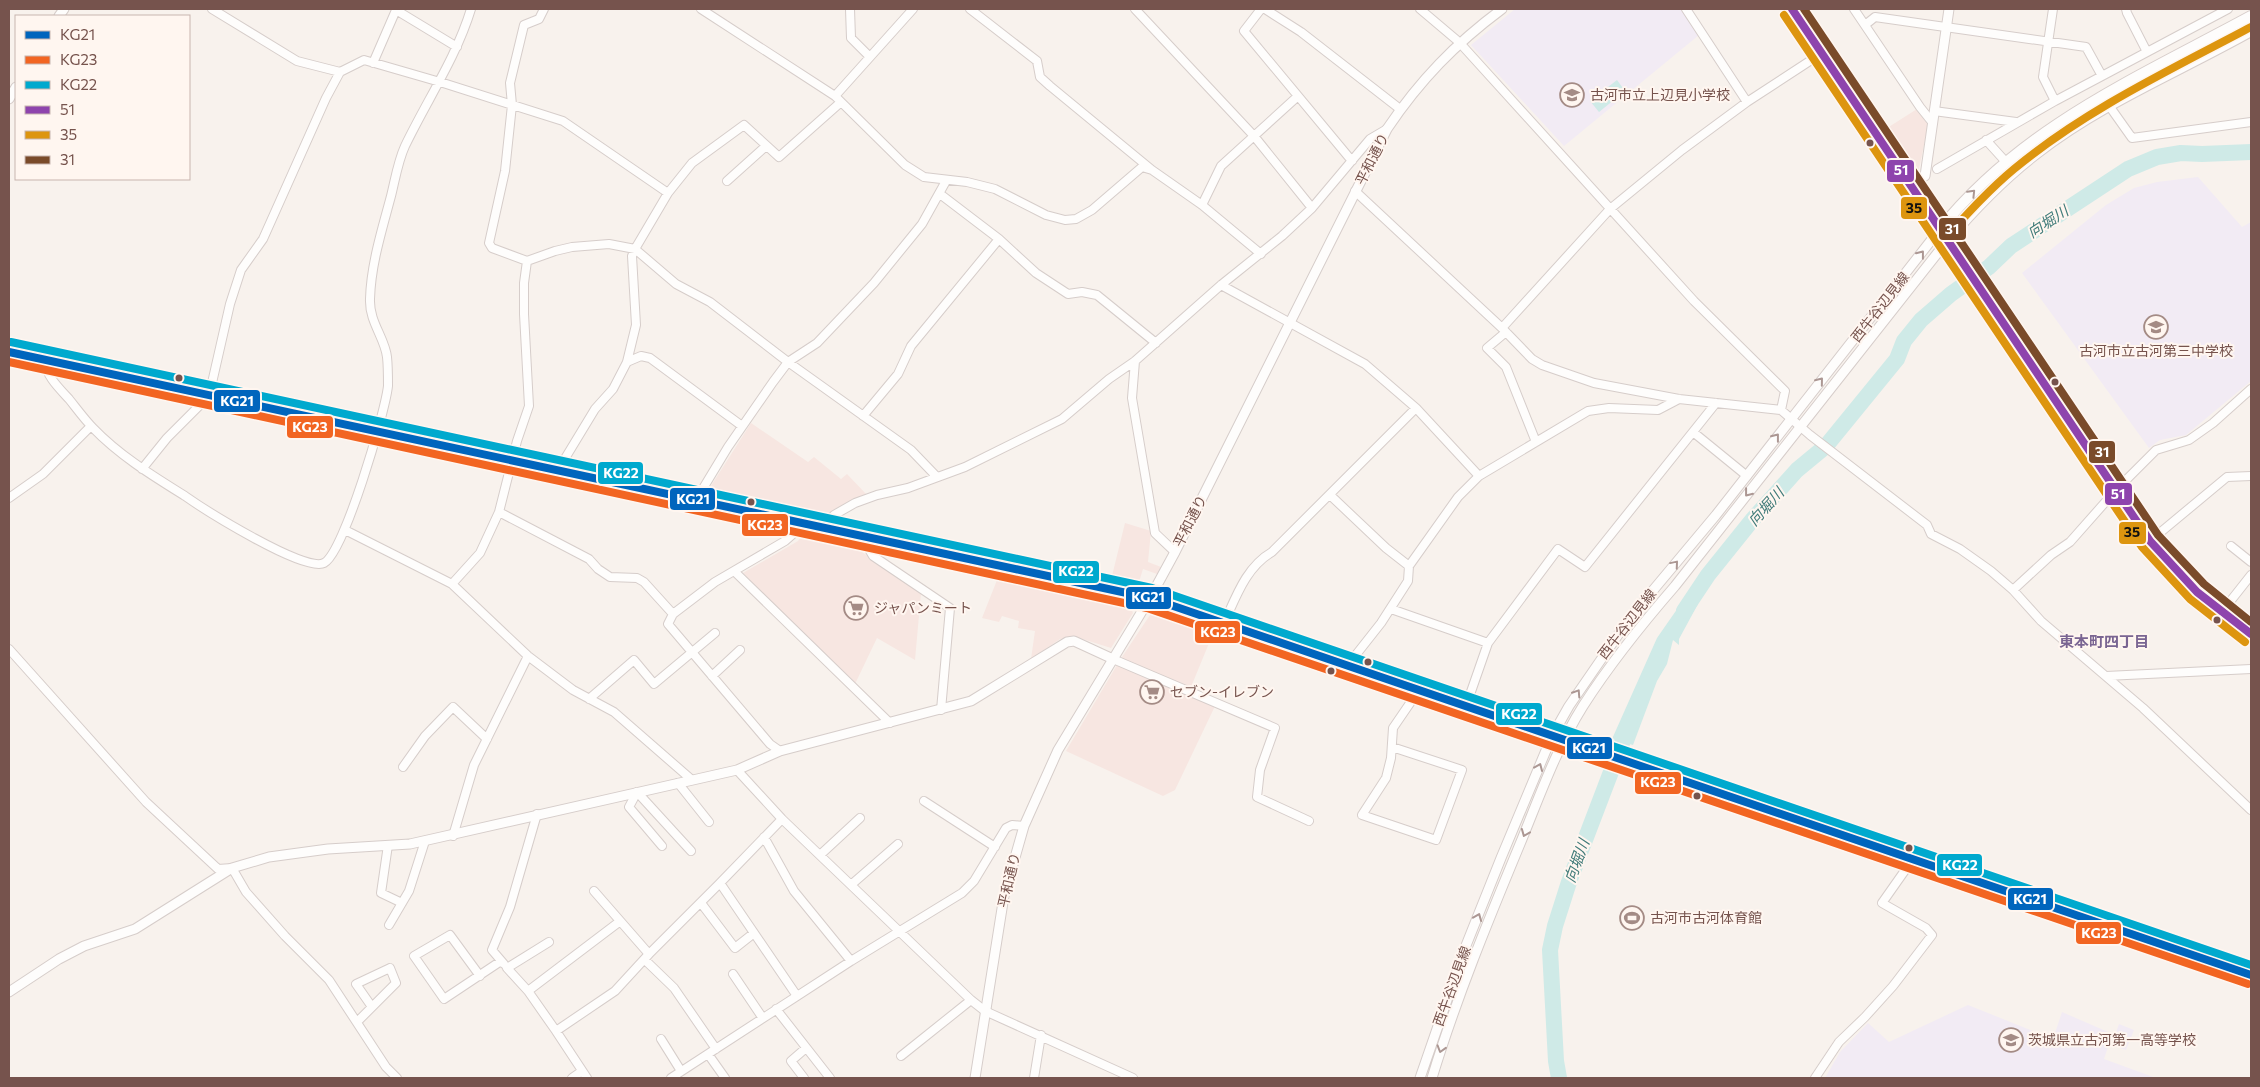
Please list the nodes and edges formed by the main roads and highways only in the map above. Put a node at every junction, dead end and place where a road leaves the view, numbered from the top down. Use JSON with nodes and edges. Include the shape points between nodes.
{"nodes":[{"id":1,"x":1792,"y":9,"type":"edge"},
{"id":2,"x":2251,"y":16,"type":"edge"},
{"id":3,"x":2251,"y":32,"type":"edge"},
{"id":4,"x":1940,"y":229,"type":"junction"},
{"id":5,"x":1947,"y":241,"type":"junction"},
{"id":6,"x":2251,"y":634,"type":"edge"}],
"edges":[{"from":1,"to":4,"type":"main road"},
{"from":4,"to":2,"type":"main road","one_way":true,"via":[[1968,196],[2006,161],[2071,114]]},
{"from":3,"to":5,"type":"main road","via":[[2061,136],[2016,170],[1977,206]]},
{"from":4,"to":5,"type":"main road"},
{"from":5,"to":6,"type":"main road","via":[[2150,541],[2184,581]]}]}
